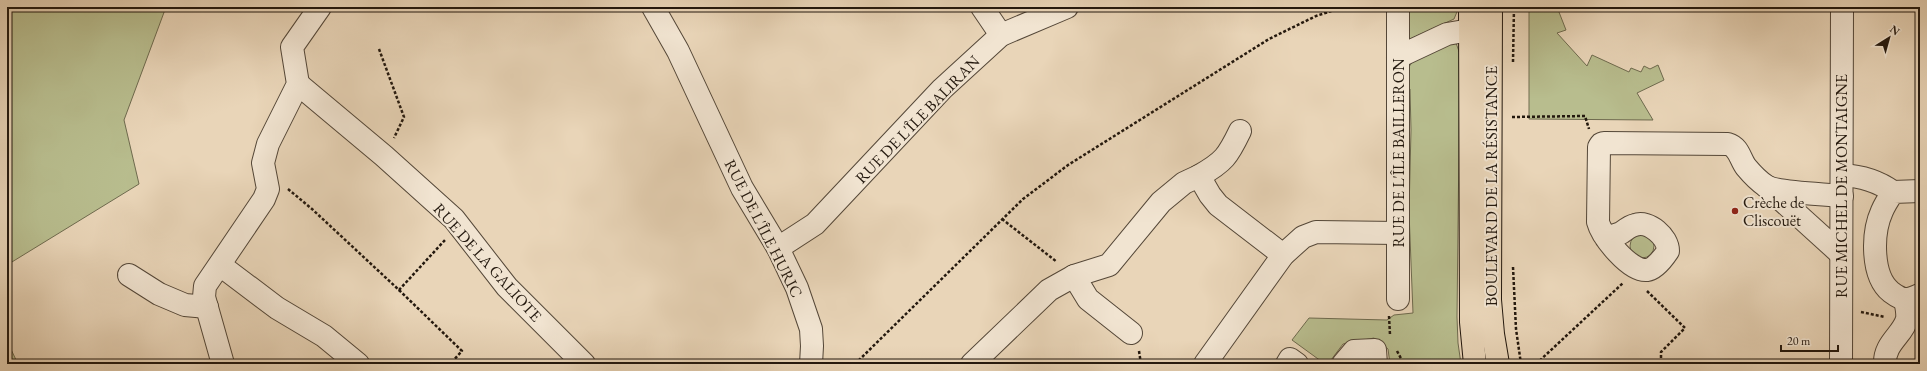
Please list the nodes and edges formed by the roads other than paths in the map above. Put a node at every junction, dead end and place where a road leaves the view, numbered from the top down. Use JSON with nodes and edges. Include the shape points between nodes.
{"nodes":[{"id":1,"x":320,"y":7,"type":"edge"},
{"id":2,"x":653,"y":7,"type":"edge"},
{"id":3,"x":982,"y":7,"type":"edge"},
{"id":4,"x":1067,"y":7,"type":"edge"},
{"id":5,"x":1398,"y":7,"type":"edge"},
{"id":6,"x":1470,"y":7,"type":"edge"},
{"id":7,"x":1480,"y":7,"type":"edge"},
{"id":8,"x":1491,"y":7,"type":"edge"},
{"id":9,"x":1842,"y":7,"type":"edge"},
{"id":10,"x":1470,"y":30,"type":"junction"},
{"id":11,"x":1001,"y":35,"type":"junction"},
{"id":12,"x":1398,"y":58,"type":"junction"},
{"id":13,"x":298,"y":84,"type":"junction"},
{"id":14,"x":1240,"y":131,"type":"dead end"},
{"id":15,"x":1199,"y":176,"type":"junction"},
{"id":16,"x":1766,"y":186,"type":"junction"},
{"id":17,"x":1842,"y":186,"type":"junction"},
{"id":18,"x":1920,"y":191,"type":"edge"},
{"id":19,"x":1893,"y":192,"type":"junction"},
{"id":20,"x":1398,"y":233,"type":"junction"},
{"id":21,"x":1606,"y":238,"type":"junction"},
{"id":22,"x":778,"y":248,"type":"junction"},
{"id":23,"x":1841,"y":254,"type":"junction"},
{"id":24,"x":1283,"y":255,"type":"junction"},
{"id":25,"x":220,"y":265,"type":"junction"},
{"id":26,"x":129,"y":275,"type":"dead end"},
{"id":27,"x":1074,"y":276,"type":"junction"},
{"id":28,"x":1912,"y":297,"type":"edge"},
{"id":29,"x":1398,"y":299,"type":"dead end"},
{"id":30,"x":207,"y":307,"type":"junction"},
{"id":31,"x":1487,"y":326,"type":"junction"},
{"id":32,"x":1131,"y":333,"type":"dead end"},
{"id":33,"x":1472,"y":339,"type":"junction"},
{"id":34,"x":1836,"y":363,"type":"edge"},
{"id":35,"x":222,"y":364,"type":"edge"},
{"id":36,"x":358,"y":364,"type":"edge"},
{"id":37,"x":584,"y":364,"type":"edge"},
{"id":38,"x":811,"y":364,"type":"edge"},
{"id":39,"x":972,"y":364,"type":"edge"},
{"id":40,"x":1205,"y":364,"type":"edge"},
{"id":41,"x":1287,"y":364,"type":"edge"},
{"id":42,"x":1297,"y":364,"type":"edge"},
{"id":43,"x":1343,"y":364,"type":"edge"},
{"id":44,"x":1376,"y":364,"type":"edge"},
{"id":45,"x":1475,"y":364,"type":"edge"},
{"id":46,"x":1498,"y":364,"type":"edge"},
{"id":47,"x":1885,"y":364,"type":"edge"}],
"edges":[{"from":1,"to":13,"type":"street","via":[[292,47]]},
{"from":2,"to":22,"type":"street","name":"RUE DE L'ÎLE HURIC","via":[[678,51],[742,188]]},
{"from":3,"to":11,"type":"street"},
{"from":4,"to":11,"type":"street","name":"RUE DE L'ÎLE BALIRAN"},
{"from":5,"to":12,"type":"street","name":"RUE DE L'ÎLE BAILLERON"},
{"from":6,"to":10,"type":"main road","name":"BOULEVARD DE LA RÉSISTANCE"},
{"from":7,"to":31,"type":"street","via":[[1479,280]]},
{"from":8,"to":31,"type":"main road","name":"BOULEVARD DE LA RÉSISTANCE","via":[[1490,300]]},
{"from":9,"to":17,"type":"street","name":"RUE MICHEL DE MONTAIGNE"},
{"from":10,"to":12,"type":"street","via":[[1446,34]]},
{"from":10,"to":33,"type":"main road","name":"BOULEVARD DE LA RÉSISTANCE"},
{"from":11,"to":22,"type":"street","name":"RUE DE L'ÎLE BALIRAN","via":[[942,89],[815,224]]},
{"from":12,"to":20,"type":"street","name":"RUE DE L'ÎLE BAILLERON"},
{"from":13,"to":25,"type":"street","via":[[268,144],[263,164],[268,189],[264,199]]},
{"from":13,"to":37,"type":"street","name":"RUE DE LA GALIOTE","via":[[384,156],[459,225],[507,287]]},
{"from":14,"to":15,"type":"street","via":[[1229,154],[1218,165]]},
{"from":15,"to":24,"type":"street","via":[[1218,205]]},
{"from":15,"to":27,"type":"street","via":[[1184,183],[1161,202],[1109,265]]},
{"from":16,"to":17,"type":"street","via":[[1786,191]]},
{"from":16,"to":21,"type":"street","via":[[1746,167],[1733,145],[1601,144],[1598,222],[1600,231]]},
{"from":16,"to":23,"type":"street"},
{"from":17,"to":19,"type":"street","via":[[1865,178]]},
{"from":17,"to":23,"type":"street","name":"RUE MICHEL DE MONTAIGNE"},
{"from":18,"to":19,"type":"street"},
{"from":19,"to":28,"type":"street","via":[[1882,212],[1875,258],[1879,275],[1886,288],[1896,296]]},
{"from":20,"to":24,"type":"street","via":[[1316,232],[1303,236]]},
{"from":20,"to":29,"type":"street","name":"RUE DE L'ÎLE BAILLERON"},
{"from":21,"to":21,"type":"street","via":[[1634,272],[1652,268],[1665,256],[1668,246],[1663,237],[1641,224],[1635,224]]},
{"from":22,"to":38,"type":"street","name":"RUE DE L'ÎLE HURIC","via":[[802,301],[811,329]]},
{"from":23,"to":34,"type":"street","name":"RUE MICHEL DE MONTAIGNE","via":[[1841,308]]},
{"from":24,"to":40,"type":"street"},
{"from":25,"to":30,"type":"street","via":[[205,286],[204,297]]},
{"from":25,"to":36,"type":"street","via":[[276,308],[324,336]]},
{"from":26,"to":30,"type":"street","via":[[159,294],[185,305]]},
{"from":27,"to":32,"type":"street","via":[[1088,299]]},
{"from":27,"to":39,"type":"street","via":[[1049,290]]},
{"from":28,"to":47,"type":"street","via":[[1904,326],[1888,349]]},
{"from":30,"to":35,"type":"street"},
{"from":31,"to":33,"type":"street"},
{"from":31,"to":46,"type":"main road","name":"BOULEVARD DE LA RÉSISTANCE"},
{"from":33,"to":45,"type":"main road","name":"BOULEVARD DE LA RÉSISTANCE"},
{"from":41,"to":42,"type":"street","via":[[1290,359]]},
{"from":43,"to":44,"type":"street","via":[[1354,351],[1375,350]]}]}
